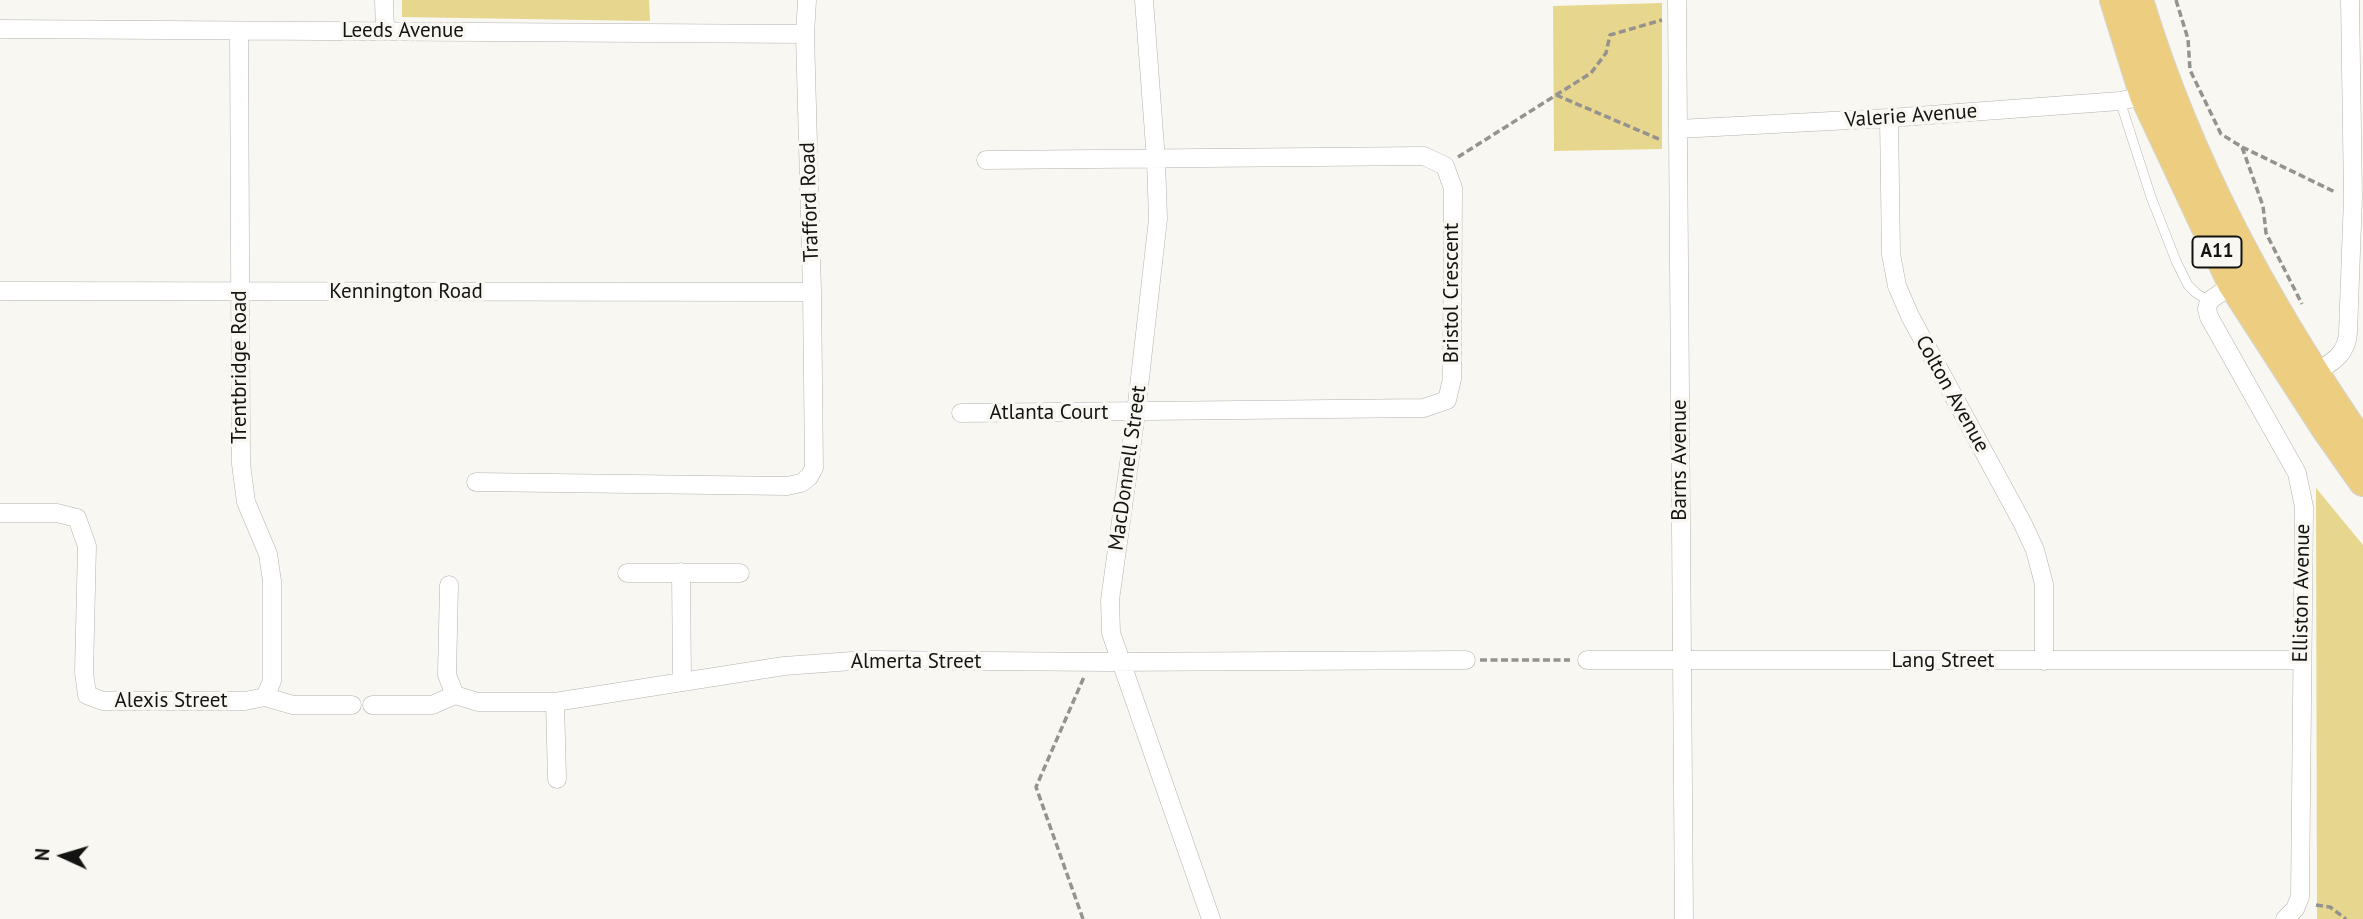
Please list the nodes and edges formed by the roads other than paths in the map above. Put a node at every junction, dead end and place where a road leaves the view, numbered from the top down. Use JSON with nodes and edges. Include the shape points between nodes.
{"nodes":[{"id":1,"x":384,"y":0,"type":"edge"},
{"id":2,"x":807,"y":0,"type":"edge"},
{"id":3,"x":1144,"y":0,"type":"edge"},
{"id":4,"x":2114,"y":0,"type":"edge"},
{"id":5,"x":2139,"y":0,"type":"edge"},
{"id":6,"x":2350,"y":0,"type":"edge"},
{"id":7,"x":1677,"y":8,"type":"edge"},
{"id":8,"x":0,"y":29,"type":"edge"},
{"id":9,"x":239,"y":31,"type":"junction"},
{"id":10,"x":385,"y":31,"type":"junction"},
{"id":11,"x":806,"y":34,"type":"junction"},
{"id":12,"x":2132,"y":99,"type":"junction"},
{"id":13,"x":1889,"y":118,"type":"junction"},
{"id":14,"x":1678,"y":138,"type":"junction"},
{"id":15,"x":986,"y":160,"type":"dead end"},
{"id":16,"x":1156,"y":160,"type":"junction"},
{"id":17,"x":2358,"y":197,"type":"edge"},
{"id":18,"x":2243,"y":278,"type":"junction"},
{"id":19,"x":0,"y":291,"type":"edge"},
{"id":20,"x":239,"y":291,"type":"junction"},
{"id":21,"x":812,"y":292,"type":"junction"},
{"id":22,"x":2209,"y":301,"type":"junction"},
{"id":23,"x":2306,"y":379,"type":"junction"},
{"id":24,"x":1136,"y":412,"type":"junction"},
{"id":25,"x":961,"y":413,"type":"dead end"},
{"id":26,"x":2363,"y":445,"type":"edge"},
{"id":27,"x":476,"y":482,"type":"dead end"},
{"id":28,"x":2363,"y":482,"type":"edge"},
{"id":29,"x":0,"y":513,"type":"edge"},
{"id":30,"x":681,"y":572,"type":"junction"},
{"id":31,"x":627,"y":573,"type":"dead end"},
{"id":32,"x":740,"y":573,"type":"dead end"},
{"id":33,"x":449,"y":584,"type":"dead end"},
{"id":34,"x":1681,"y":659,"type":"junction"},
{"id":35,"x":1466,"y":660,"type":"road end"},
{"id":36,"x":1587,"y":660,"type":"road end"},
{"id":37,"x":2300,"y":660,"type":"junction"},
{"id":38,"x":2044,"y":661,"type":"junction"},
{"id":39,"x":1122,"y":662,"type":"junction"},
{"id":40,"x":682,"y":682,"type":"junction"},
{"id":41,"x":455,"y":695,"type":"junction"},
{"id":42,"x":265,"y":697,"type":"junction"},
{"id":43,"x":555,"y":702,"type":"junction"},
{"id":44,"x":352,"y":705,"type":"dead end"},
{"id":45,"x":372,"y":705,"type":"dead end"},
{"id":46,"x":557,"y":779,"type":"dead end"},
{"id":47,"x":2297,"y":911,"type":"edge"},
{"id":48,"x":1211,"y":919,"type":"edge"},
{"id":49,"x":1684,"y":919,"type":"edge"}],
"edges":[{"from":1,"to":10,"type":"street"},
{"from":2,"to":11,"type":"street","name":"Trafford Road"},
{"from":3,"to":16,"type":"street","name":"MacDonnell Street"},
{"from":4,"to":12,"type":"main road","number":"A11"},
{"from":5,"to":18,"type":"main road","number":"A11","via":[[2166,85],[2227,222]]},
{"from":6,"to":17,"type":"street"},
{"from":7,"to":14,"type":"street","name":"Barns Avenue"},
{"from":8,"to":9,"type":"street","name":"Leeds Avenue"},
{"from":9,"to":10,"type":"street","name":"Leeds Avenue"},
{"from":9,"to":20,"type":"street","name":"Trentbridge Road"},
{"from":10,"to":11,"type":"street","name":"Leeds Avenue"},
{"from":11,"to":21,"type":"street","name":"Trafford Road"},
{"from":12,"to":13,"type":"street","name":"Valerie Avenue"},
{"from":12,"to":18,"type":"main road","number":"A11"},
{"from":12,"to":22,"type":"lane","name":"Elliston Avenue","via":[[2147,185],[2176,261],[2189,285]]},
{"from":13,"to":14,"type":"street","name":"Valerie Avenue"},
{"from":13,"to":38,"type":"street","name":"Colton Avenue","via":[[1891,254],[1897,286],[2035,550],[2044,584]]},
{"from":14,"to":34,"type":"street","name":"Barns Avenue"},
{"from":15,"to":16,"type":"street"},
{"from":16,"to":24,"type":"street","name":"MacDonnell Street","via":[[1156,246]]},
{"from":16,"to":24,"type":"street","name":"Bristol Crescent","via":[[1424,156],[1445,166],[1453,188],[1452,379],[1447,400],[1424,408]]},
{"from":17,"to":23,"type":"street","via":[[2347,347]]},
{"from":18,"to":22,"type":"street"},
{"from":18,"to":23,"type":"main road","number":"A11"},
{"from":19,"to":20,"type":"street","name":"Kennington Road"},
{"from":20,"to":21,"type":"street","name":"Kennington Road"},
{"from":20,"to":42,"type":"street","name":"Trentbridge Road","via":[[241,464],[246,502],[268,554],[272,582],[272,681]]},
{"from":21,"to":27,"type":"street","name":"Trafford Road","via":[[814,468],[798,485]]},
{"from":22,"to":37,"type":"street","name":"Elliston Avenue","via":[[2209,317],[2297,474],[2304,507]]},
{"from":23,"to":26,"type":"main road","number":"A11"},
{"from":23,"to":28,"type":"main road","number":"A11"},
{"from":24,"to":25,"type":"street","name":"Atlanta Court"},
{"from":24,"to":39,"type":"street","name":"MacDonnell Street","via":[[1110,600],[1111,634]]},
{"from":29,"to":42,"type":"street","name":"Alexis Street","via":[[57,513],[77,518],[87,546],[87,695],[103,701],[245,701]]},
{"from":30,"to":31,"type":"street"},
{"from":30,"to":32,"type":"street"},
{"from":30,"to":40,"type":"street"},
{"from":33,"to":41,"type":"street","via":[[447,675]]},
{"from":34,"to":36,"type":"street","name":"Lang Street"},
{"from":34,"to":38,"type":"street","name":"Lang Street"},
{"from":34,"to":49,"type":"street","name":"Barns Avenue"},
{"from":35,"to":39,"type":"street","name":"Almerta Street"},
{"from":37,"to":38,"type":"street","name":"Lang Street"},
{"from":37,"to":47,"type":"street","name":"Elliston Avenue"},
{"from":39,"to":40,"type":"street","name":"Almerta Street","via":[[866,660],[783,666]]},
{"from":39,"to":48,"type":"street","name":"MacDonnell Street"},
{"from":40,"to":43,"type":"street","name":"Almerta Street"},
{"from":41,"to":43,"type":"street","name":"Almerta Street","via":[[478,702]]},
{"from":41,"to":45,"type":"street","name":"Almerta Street","via":[[432,705]]},
{"from":42,"to":44,"type":"street","via":[[293,705]]},
{"from":43,"to":46,"type":"street"}]}
